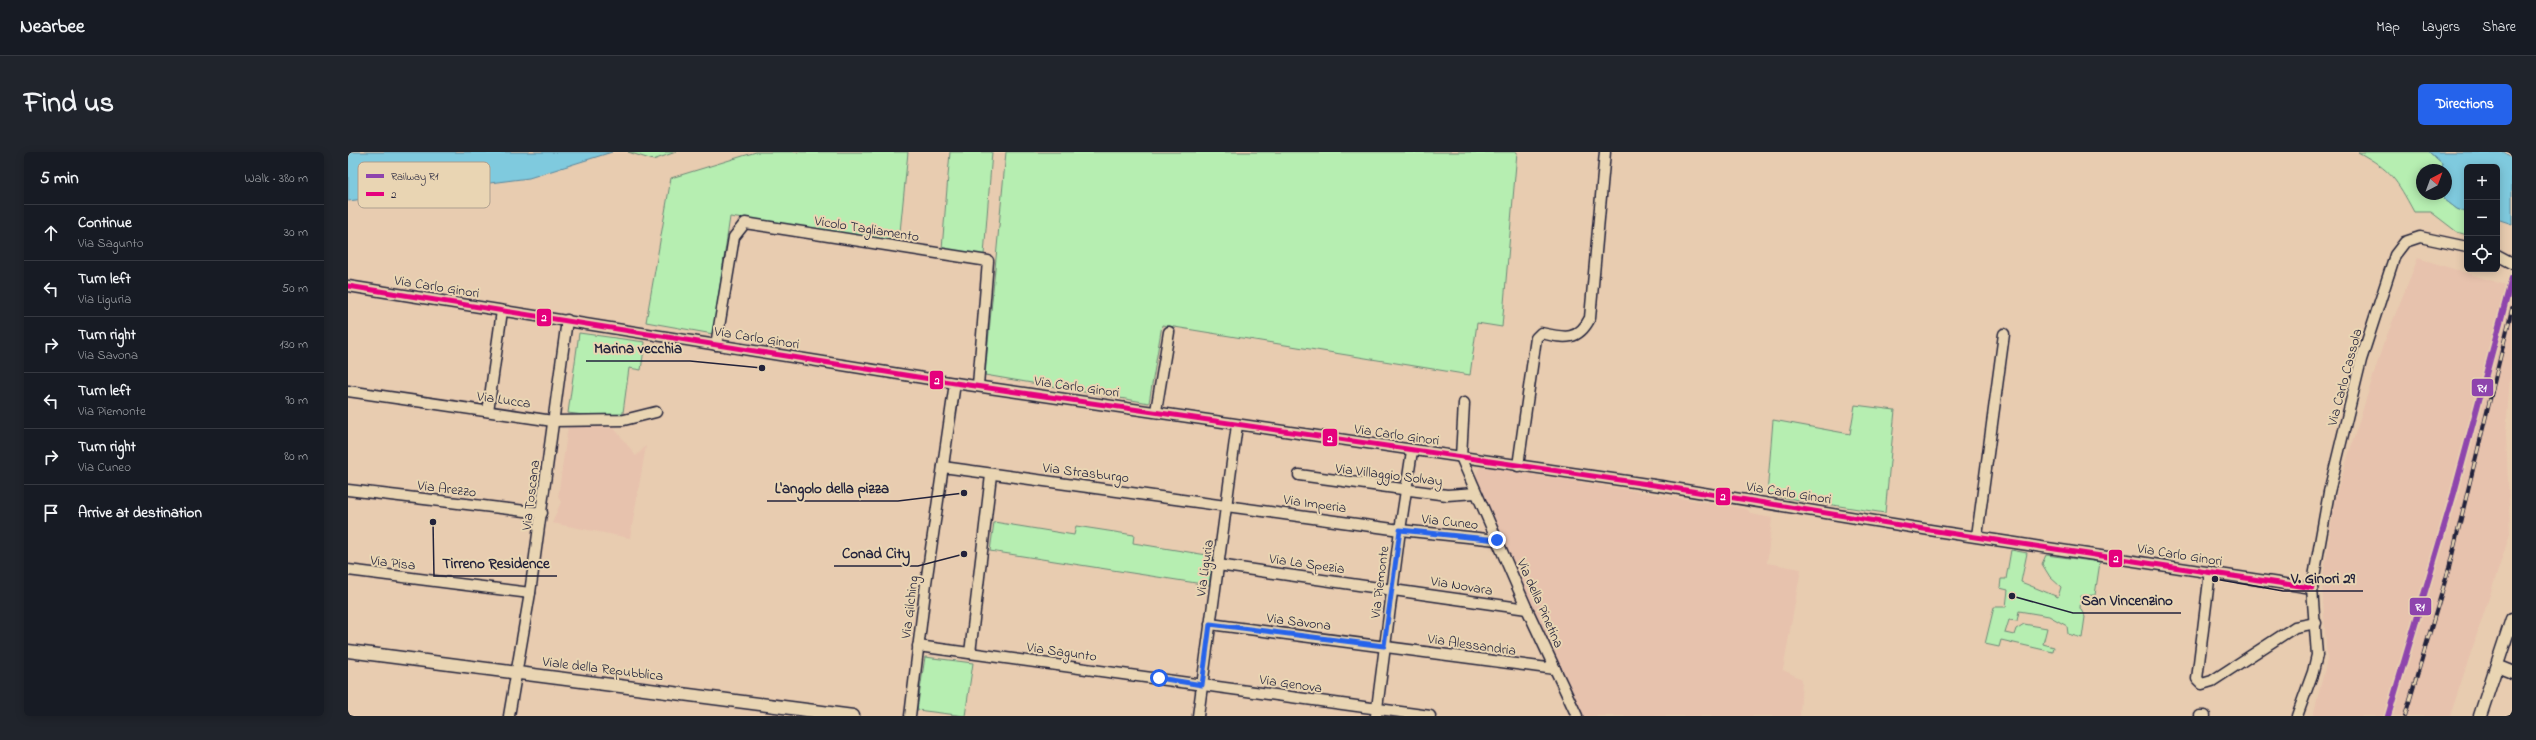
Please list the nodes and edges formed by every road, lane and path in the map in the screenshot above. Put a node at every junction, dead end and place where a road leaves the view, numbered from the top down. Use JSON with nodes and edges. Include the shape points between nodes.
{"nodes":[{"id":1,"x":1605,"y":152,"type":"edge"},
{"id":2,"x":2464,"y":246,"type":"edge"},
{"id":3,"x":2500,"y":257,"type":"edge"},
{"id":4,"x":2512,"y":263,"type":"edge"},
{"id":5,"x":348,"y":286,"type":"edge"},
{"id":6,"x":502,"y":311,"type":"junction"},
{"id":7,"x":567,"y":320,"type":"junction"},
{"id":8,"x":1169,"y":332,"type":"dead end"},
{"id":9,"x":2004,"y":334,"type":"dead end"},
{"id":10,"x":716,"y":345,"type":"junction"},
{"id":11,"x":955,"y":383,"type":"junction"},
{"id":12,"x":978,"y":385,"type":"junction"},
{"id":13,"x":348,"y":391,"type":"edge"},
{"id":14,"x":1464,"y":403,"type":"dead end"},
{"id":15,"x":488,"y":411,"type":"junction"},
{"id":16,"x":1156,"y":411,"type":"junction"},
{"id":17,"x":656,"y":412,"type":"dead end"},
{"id":18,"x":553,"y":421,"type":"junction"},
{"id":19,"x":1237,"y":424,"type":"junction"},
{"id":20,"x":1412,"y":451,"type":"junction"},
{"id":21,"x":1462,"y":457,"type":"junction"},
{"id":22,"x":1518,"y":466,"type":"junction"},
{"id":23,"x":943,"y":467,"type":"junction"},
{"id":24,"x":991,"y":475,"type":"junction"},
{"id":25,"x":1299,"y":476,"type":"dead end"},
{"id":26,"x":348,"y":490,"type":"edge"},
{"id":27,"x":1405,"y":491,"type":"junction"},
{"id":28,"x":1476,"y":493,"type":"junction"},
{"id":29,"x":1226,"y":504,"type":"junction"},
{"id":30,"x":542,"y":513,"type":"junction"},
{"id":31,"x":1400,"y":530,"type":"junction"},
{"id":32,"x":1978,"y":536,"type":"junction"},
{"id":33,"x":1497,"y":540,"type":"junction"},
{"id":34,"x":1218,"y":565,"type":"junction"},
{"id":35,"x":348,"y":570,"type":"edge"},
{"id":36,"x":2210,"y":572,"type":"junction"},
{"id":37,"x":1392,"y":588,"type":"junction"},
{"id":38,"x":2312,"y":588,"type":"junction"},
{"id":39,"x":530,"y":593,"type":"junction"},
{"id":40,"x":1527,"y":609,"type":"junction"},
{"id":41,"x":2512,"y":620,"type":"edge"},
{"id":42,"x":2316,"y":623,"type":"junction"},
{"id":43,"x":1210,"y":624,"type":"junction"},
{"id":44,"x":918,"y":646,"type":"junction"},
{"id":45,"x":1384,"y":646,"type":"junction"},
{"id":46,"x":348,"y":651,"type":"edge"},
{"id":47,"x":970,"y":654,"type":"junction"},
{"id":48,"x":2497,"y":666,"type":"junction"},
{"id":49,"x":1555,"y":670,"type":"junction"},
{"id":50,"x":518,"y":672,"type":"junction"},
{"id":51,"x":2512,"y":672,"type":"edge"},
{"id":52,"x":1202,"y":685,"type":"junction"},
{"id":53,"x":1376,"y":713,"type":"edge"},
{"id":54,"x":833,"y":714,"type":"edge"},
{"id":55,"x":510,"y":716,"type":"edge"},
{"id":56,"x":854,"y":716,"type":"edge"},
{"id":57,"x":910,"y":716,"type":"edge"},
{"id":58,"x":1198,"y":716,"type":"edge"},
{"id":59,"x":1430,"y":716,"type":"edge"},
{"id":60,"x":1577,"y":716,"type":"edge"},
{"id":61,"x":2200,"y":716,"type":"edge"},
{"id":62,"x":2205,"y":716,"type":"edge"},
{"id":63,"x":2297,"y":716,"type":"edge"},
{"id":64,"x":2480,"y":716,"type":"edge"}],
"edges":[{"from":1,"to":22,"type":"street","via":[[1590,318],[1584,331],[1566,339],[1541,333],[1536,338]]},
{"from":2,"to":38,"type":"street","name":"Via Carlo Cassola","via":[[2420,237],[2405,242],[2396,255],[2354,391],[2328,492]]},
{"from":3,"to":4,"type":"street"},
{"from":5,"to":6,"type":"street","name":"Via Carlo Ginori"},
{"from":6,"to":7,"type":"street","name":"Via Carlo Ginori"},
{"from":6,"to":15,"type":"street"},
{"from":7,"to":10,"type":"street","name":"Via Carlo Ginori"},
{"from":7,"to":18,"type":"street","name":"Via Toscana"},
{"from":8,"to":16,"type":"street"},
{"from":9,"to":32,"type":"street"},
{"from":10,"to":11,"type":"street","name":"Via Carlo Ginori"},
{"from":10,"to":12,"type":"street","name":"Vicolo Tagliamento","via":[[734,237],[745,223],[988,261]]},
{"from":11,"to":12,"type":"street","name":"Via Carlo Ginori"},
{"from":11,"to":23,"type":"street","name":"Via Gilching"},
{"from":12,"to":16,"type":"street","name":"Via Carlo Ginori"},
{"from":13,"to":15,"type":"street","name":"Via Lucca"},
{"from":14,"to":21,"type":"street"},
{"from":15,"to":18,"type":"street","name":"Via Lucca"},
{"from":16,"to":19,"type":"street","name":"Via Carlo Ginori"},
{"from":17,"to":18,"type":"street","name":"Via Lucca","via":[[624,420]]},
{"from":18,"to":30,"type":"street","name":"Via Toscana"},
{"from":19,"to":20,"type":"street","name":"Via Carlo Ginori"},
{"from":19,"to":29,"type":"street","name":"Via Liguria"},
{"from":20,"to":21,"type":"street","name":"Via Carlo Ginori"},
{"from":20,"to":27,"type":"street","name":"Via Piemonte"},
{"from":21,"to":22,"type":"street","name":"Via Carlo Ginori"},
{"from":21,"to":28,"type":"street","name":"Via della Pinetina"},
{"from":22,"to":32,"type":"street","name":"Via Carlo Ginori"},
{"from":23,"to":24,"type":"street","name":"Via Strasburgo"},
{"from":23,"to":44,"type":"street","name":"Via Gilching"},
{"from":24,"to":29,"type":"street","name":"Via Strasburgo"},
{"from":24,"to":47,"type":"street"},
{"from":25,"to":27,"type":"street","name":"Via Villaggio Solvay"},
{"from":26,"to":30,"type":"street","name":"Via Arezzo"},
{"from":27,"to":28,"type":"street","name":"Via Villaggio Solvay","via":[[1446,496]]},
{"from":27,"to":31,"type":"street","name":"Via Piemonte"},
{"from":28,"to":33,"type":"street","name":"Via della Pinetina"},
{"from":29,"to":31,"type":"street","name":"Via Imperia"},
{"from":29,"to":34,"type":"street","name":"Via Liguria"},
{"from":30,"to":39,"type":"street","name":"Via Toscana"},
{"from":31,"to":33,"type":"street","name":"Via Cuneo"},
{"from":31,"to":37,"type":"street","name":"Via Piemonte"},
{"from":32,"to":36,"type":"street","name":"Via Carlo Ginori"},
{"from":33,"to":40,"type":"street","name":"Via della Pinetina"},
{"from":34,"to":37,"type":"street","name":"Via La Spezia"},
{"from":34,"to":43,"type":"street","name":"Via Liguria"},
{"from":35,"to":39,"type":"street","name":"Via Pisa"},
{"from":36,"to":38,"type":"street","name":"Via Carlo Ginori"},
{"from":36,"to":42,"type":"street","via":[[2197,679],[2202,684],[2212,681],[2295,627]]},
{"from":37,"to":40,"type":"street","name":"Via Novara"},
{"from":37,"to":45,"type":"street","name":"Via Piemonte"},
{"from":38,"to":42,"type":"street"},
{"from":39,"to":50,"type":"street","name":"Via Toscana"},
{"from":40,"to":49,"type":"street","name":"Via della Pinetina"},
{"from":41,"to":48,"type":"street"},
{"from":42,"to":63,"type":"street","via":[[2317,655]]},
{"from":43,"to":45,"type":"street","name":"Via Savona"},
{"from":43,"to":52,"type":"street","name":"Via Liguria"},
{"from":44,"to":47,"type":"street","name":"Via Sagunto"},
{"from":44,"to":57,"type":"street","name":"Via Gilching"},
{"from":45,"to":49,"type":"street","name":"Via Alessandria"},
{"from":45,"to":53,"type":"street","name":"Via Piemonte"},
{"from":46,"to":50,"type":"street","name":"Viale della Repubblica"},
{"from":47,"to":52,"type":"street","name":"Via Sagunto"},
{"from":48,"to":51,"type":"street"},
{"from":48,"to":64,"type":"street"},
{"from":49,"to":60,"type":"street","name":"Via della Pinetina"},
{"from":50,"to":54,"type":"street","name":"Viale della Repubblica"},
{"from":50,"to":55,"type":"street","name":"Via Toscana"},
{"from":52,"to":53,"type":"street","name":"Via Genova"},
{"from":52,"to":58,"type":"street","name":"Via Liguria"},
{"from":53,"to":59,"type":"street","name":"Via Genova"},
{"from":54,"to":56,"type":"street","name":"Viale della Repubblica"},
{"from":61,"to":62,"type":"street"}]}
